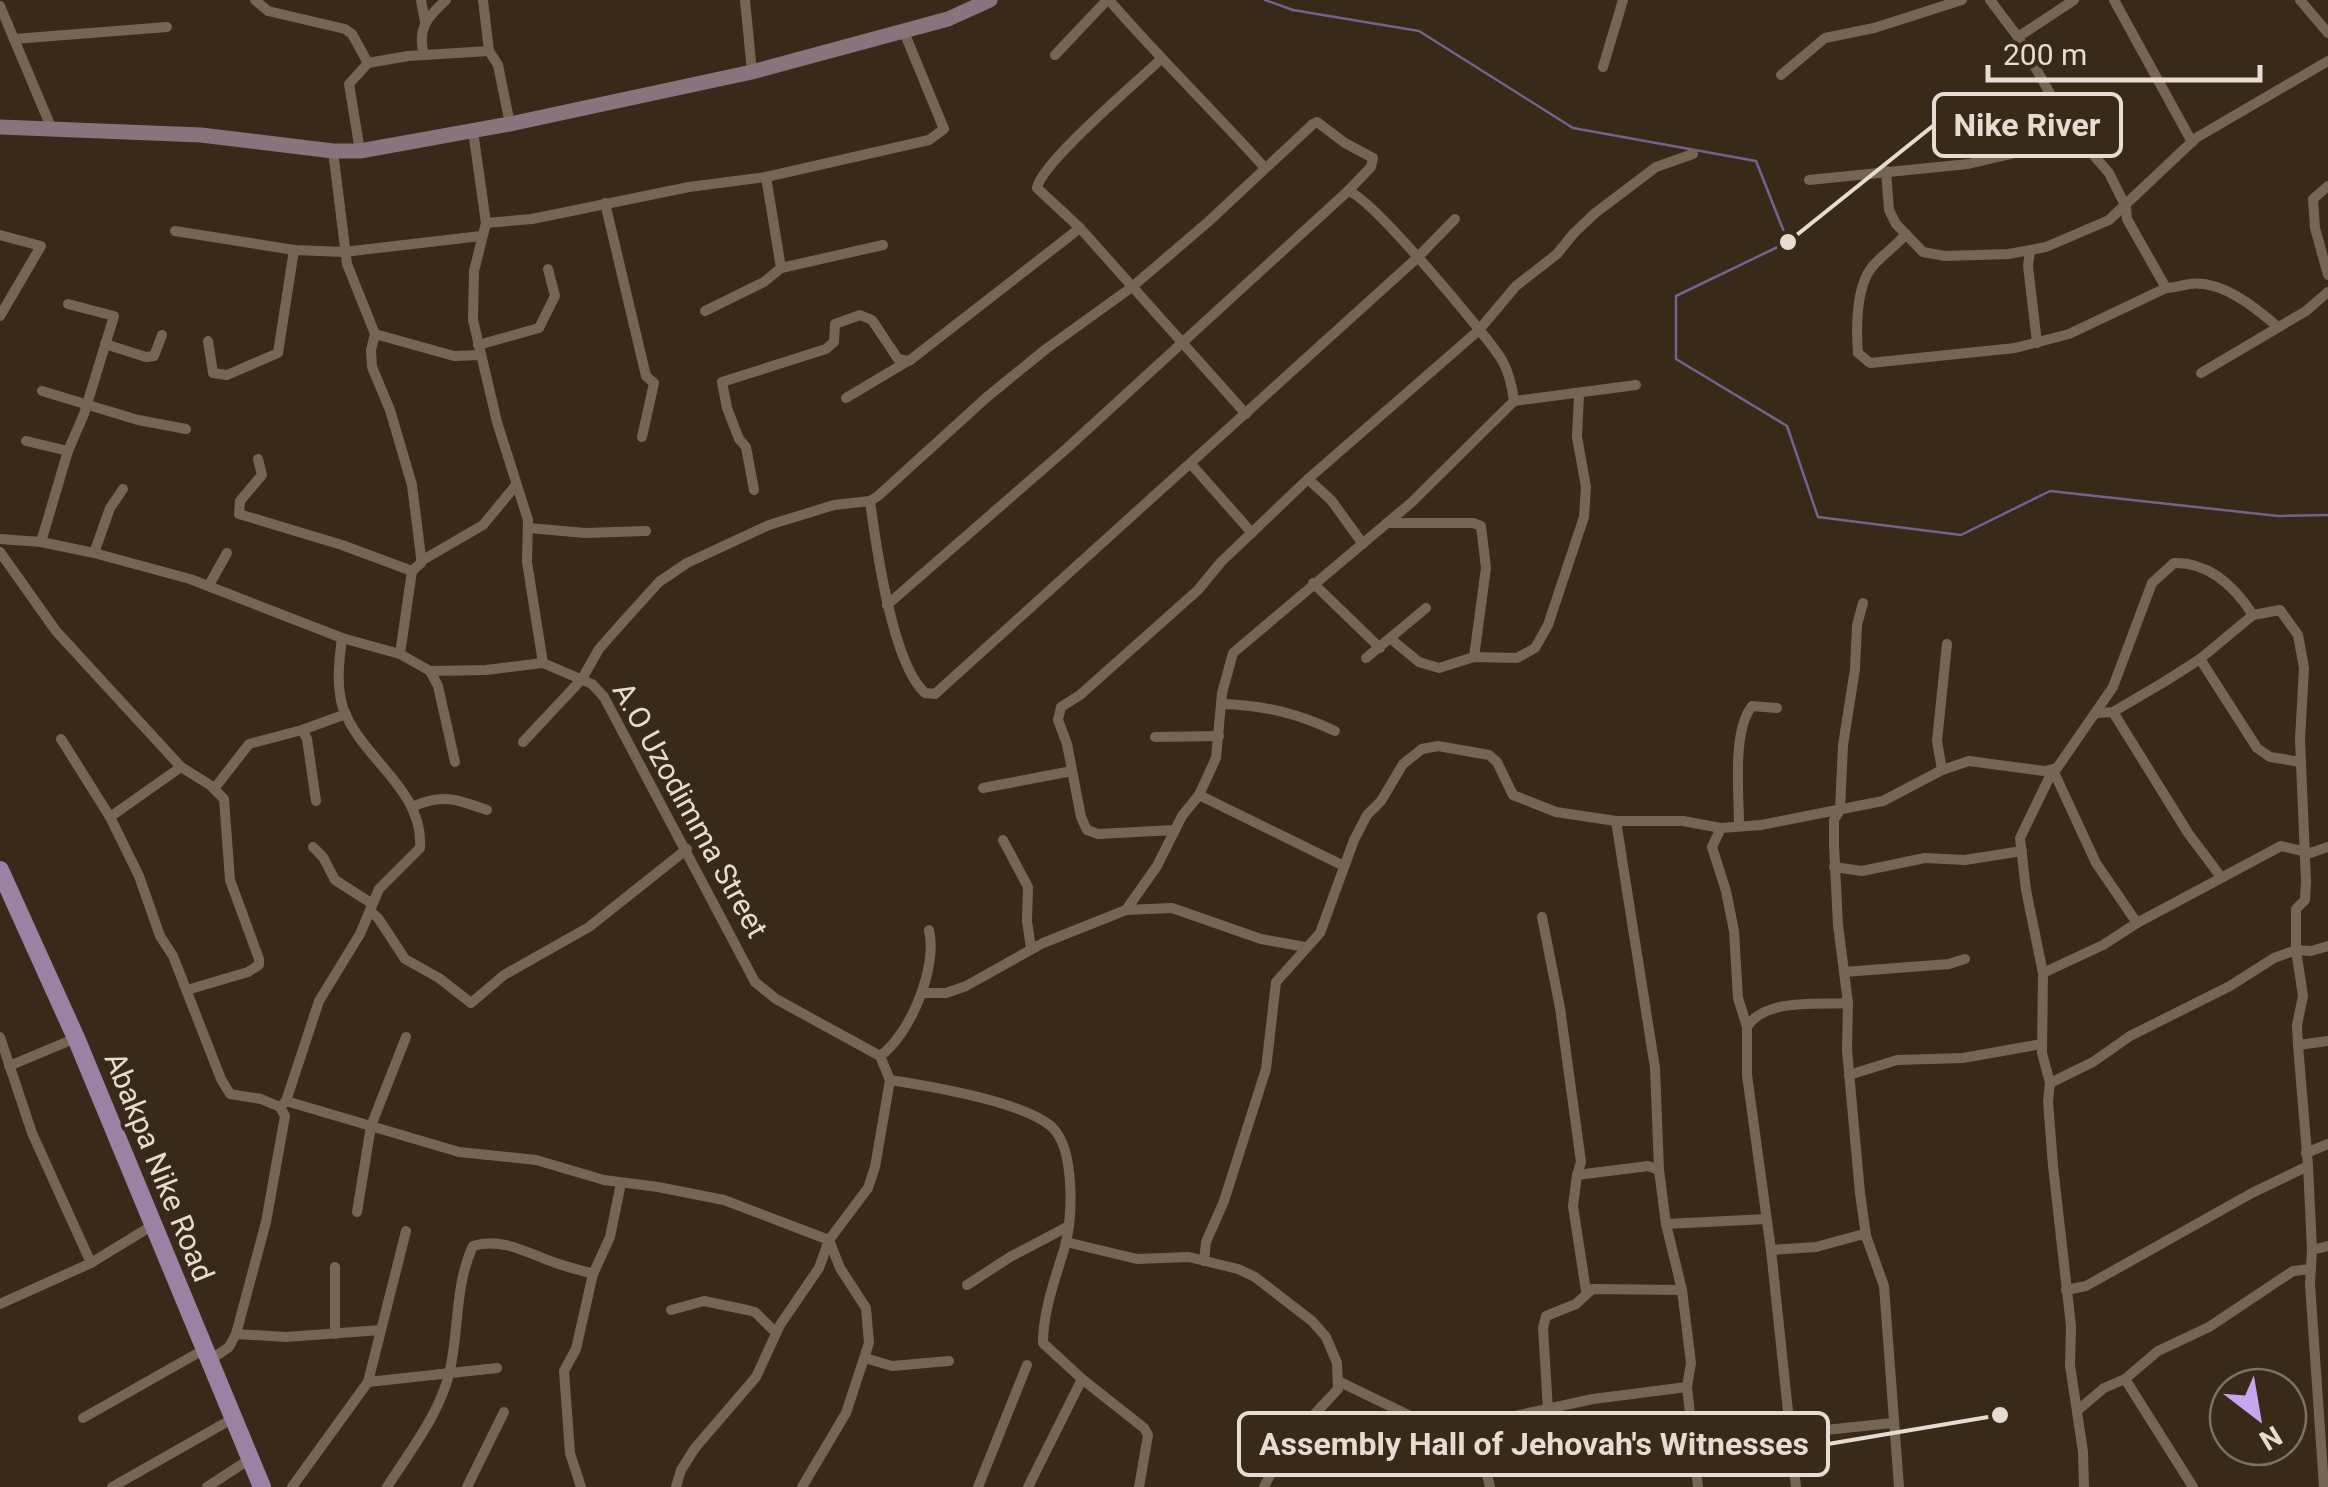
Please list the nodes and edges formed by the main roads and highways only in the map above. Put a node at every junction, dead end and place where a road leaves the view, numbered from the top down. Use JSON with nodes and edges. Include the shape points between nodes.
{"nodes":[{"id":1,"x":990,"y":0,"type":"edge"},
{"id":2,"x":0,"y":127,"type":"edge"},
{"id":3,"x":0,"y":870,"type":"edge"},
{"id":4,"x":262,"y":1487,"type":"edge"}],
"edges":[{"from":1,"to":2,"type":"main road","via":[[948,19],[752,72],[360,150]]},
{"from":3,"to":4,"type":"main road","name":"Abakpa Nike Road"}]}
